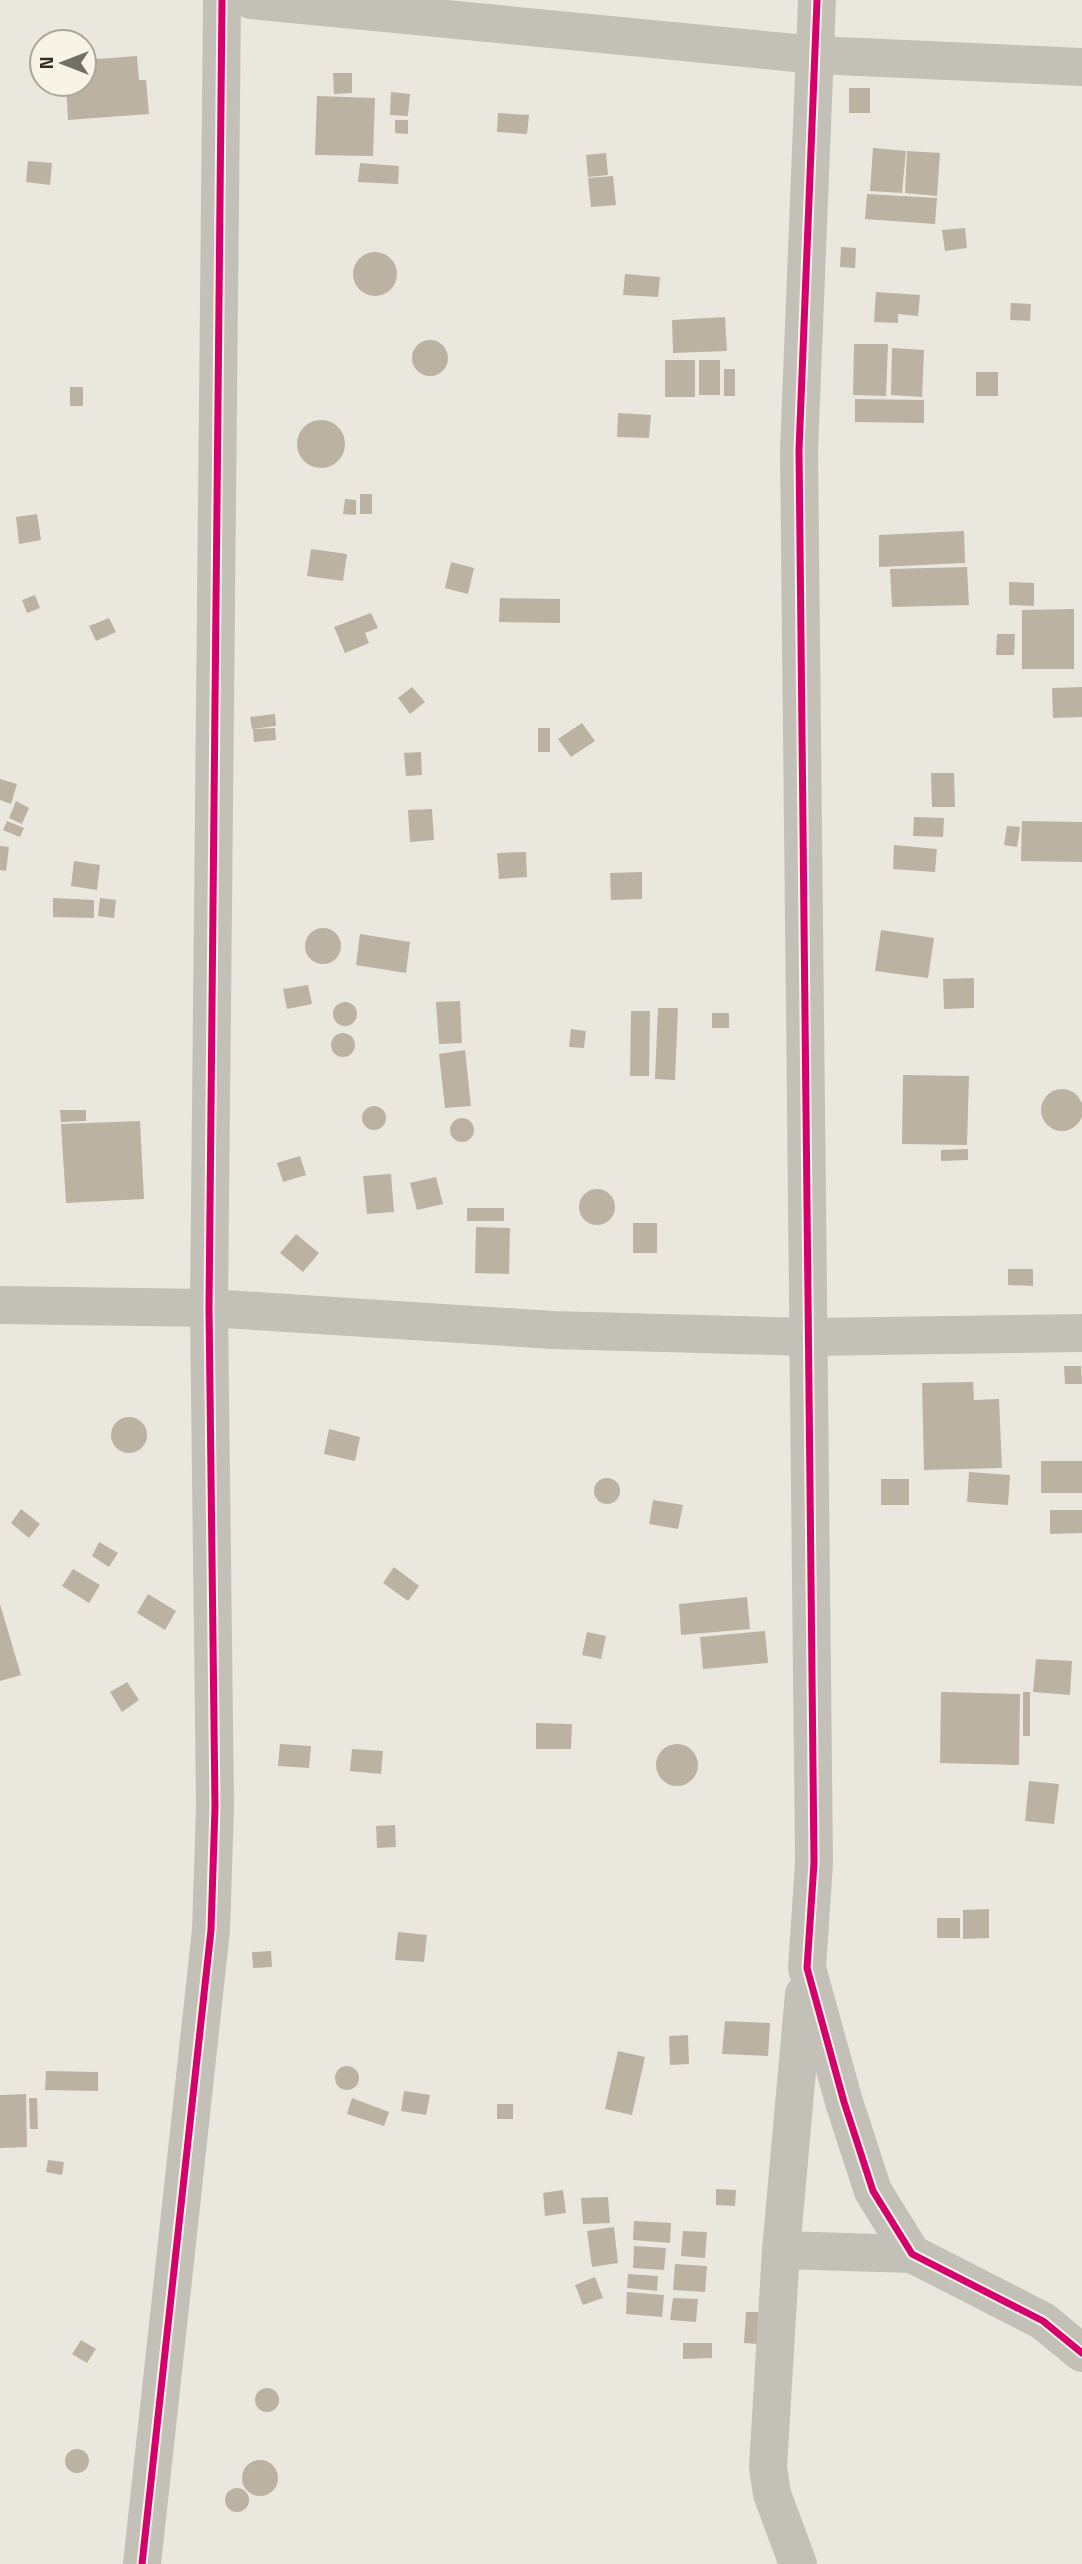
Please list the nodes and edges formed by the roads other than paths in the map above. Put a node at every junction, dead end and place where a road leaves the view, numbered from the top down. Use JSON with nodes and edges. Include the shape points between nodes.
{"nodes":[{"id":1,"x":222,"y":0,"type":"edge"},
{"id":2,"x":251,"y":0,"type":"edge"},
{"id":3,"x":817,"y":0,"type":"edge"},
{"id":4,"x":816,"y":55,"type":"junction"},
{"id":5,"x":1082,"y":67,"type":"edge"},
{"id":6,"x":0,"y":1305,"type":"edge"},
{"id":7,"x":209,"y":1308,"type":"junction"},
{"id":8,"x":1082,"y":1333,"type":"edge"},
{"id":9,"x":809,"y":1337,"type":"junction"},
{"id":10,"x":807,"y":1968,"type":"junction"},
{"id":11,"x":781,"y":2250,"type":"junction"},
{"id":12,"x":912,"y":2254,"type":"junction"},
{"id":13,"x":1082,"y":2353,"type":"edge"},
{"id":14,"x":142,"y":2564,"type":"edge"},
{"id":15,"x":798,"y":2564,"type":"edge"}],
"edges":[{"from":1,"to":7,"type":"street"},
{"from":2,"to":4,"type":"street"},
{"from":3,"to":4,"type":"street"},
{"from":4,"to":5,"type":"street"},
{"from":4,"to":9,"type":"street","via":[[799,450]]},
{"from":6,"to":7,"type":"street"},
{"from":7,"to":9,"type":"street","via":[[554,1330]]},
{"from":7,"to":14,"type":"street","via":[[215,1807],[211,1930]]},
{"from":8,"to":9,"type":"street"},
{"from":9,"to":10,"type":"street","via":[[814,1863]]},
{"from":10,"to":11,"type":"street"},
{"from":10,"to":12,"type":"street","via":[[873,2191]]},
{"from":11,"to":12,"type":"street"},
{"from":11,"to":15,"type":"street","via":[[768,2467],[772,2494]]},
{"from":12,"to":13,"type":"street","via":[[1044,2321]]}]}
